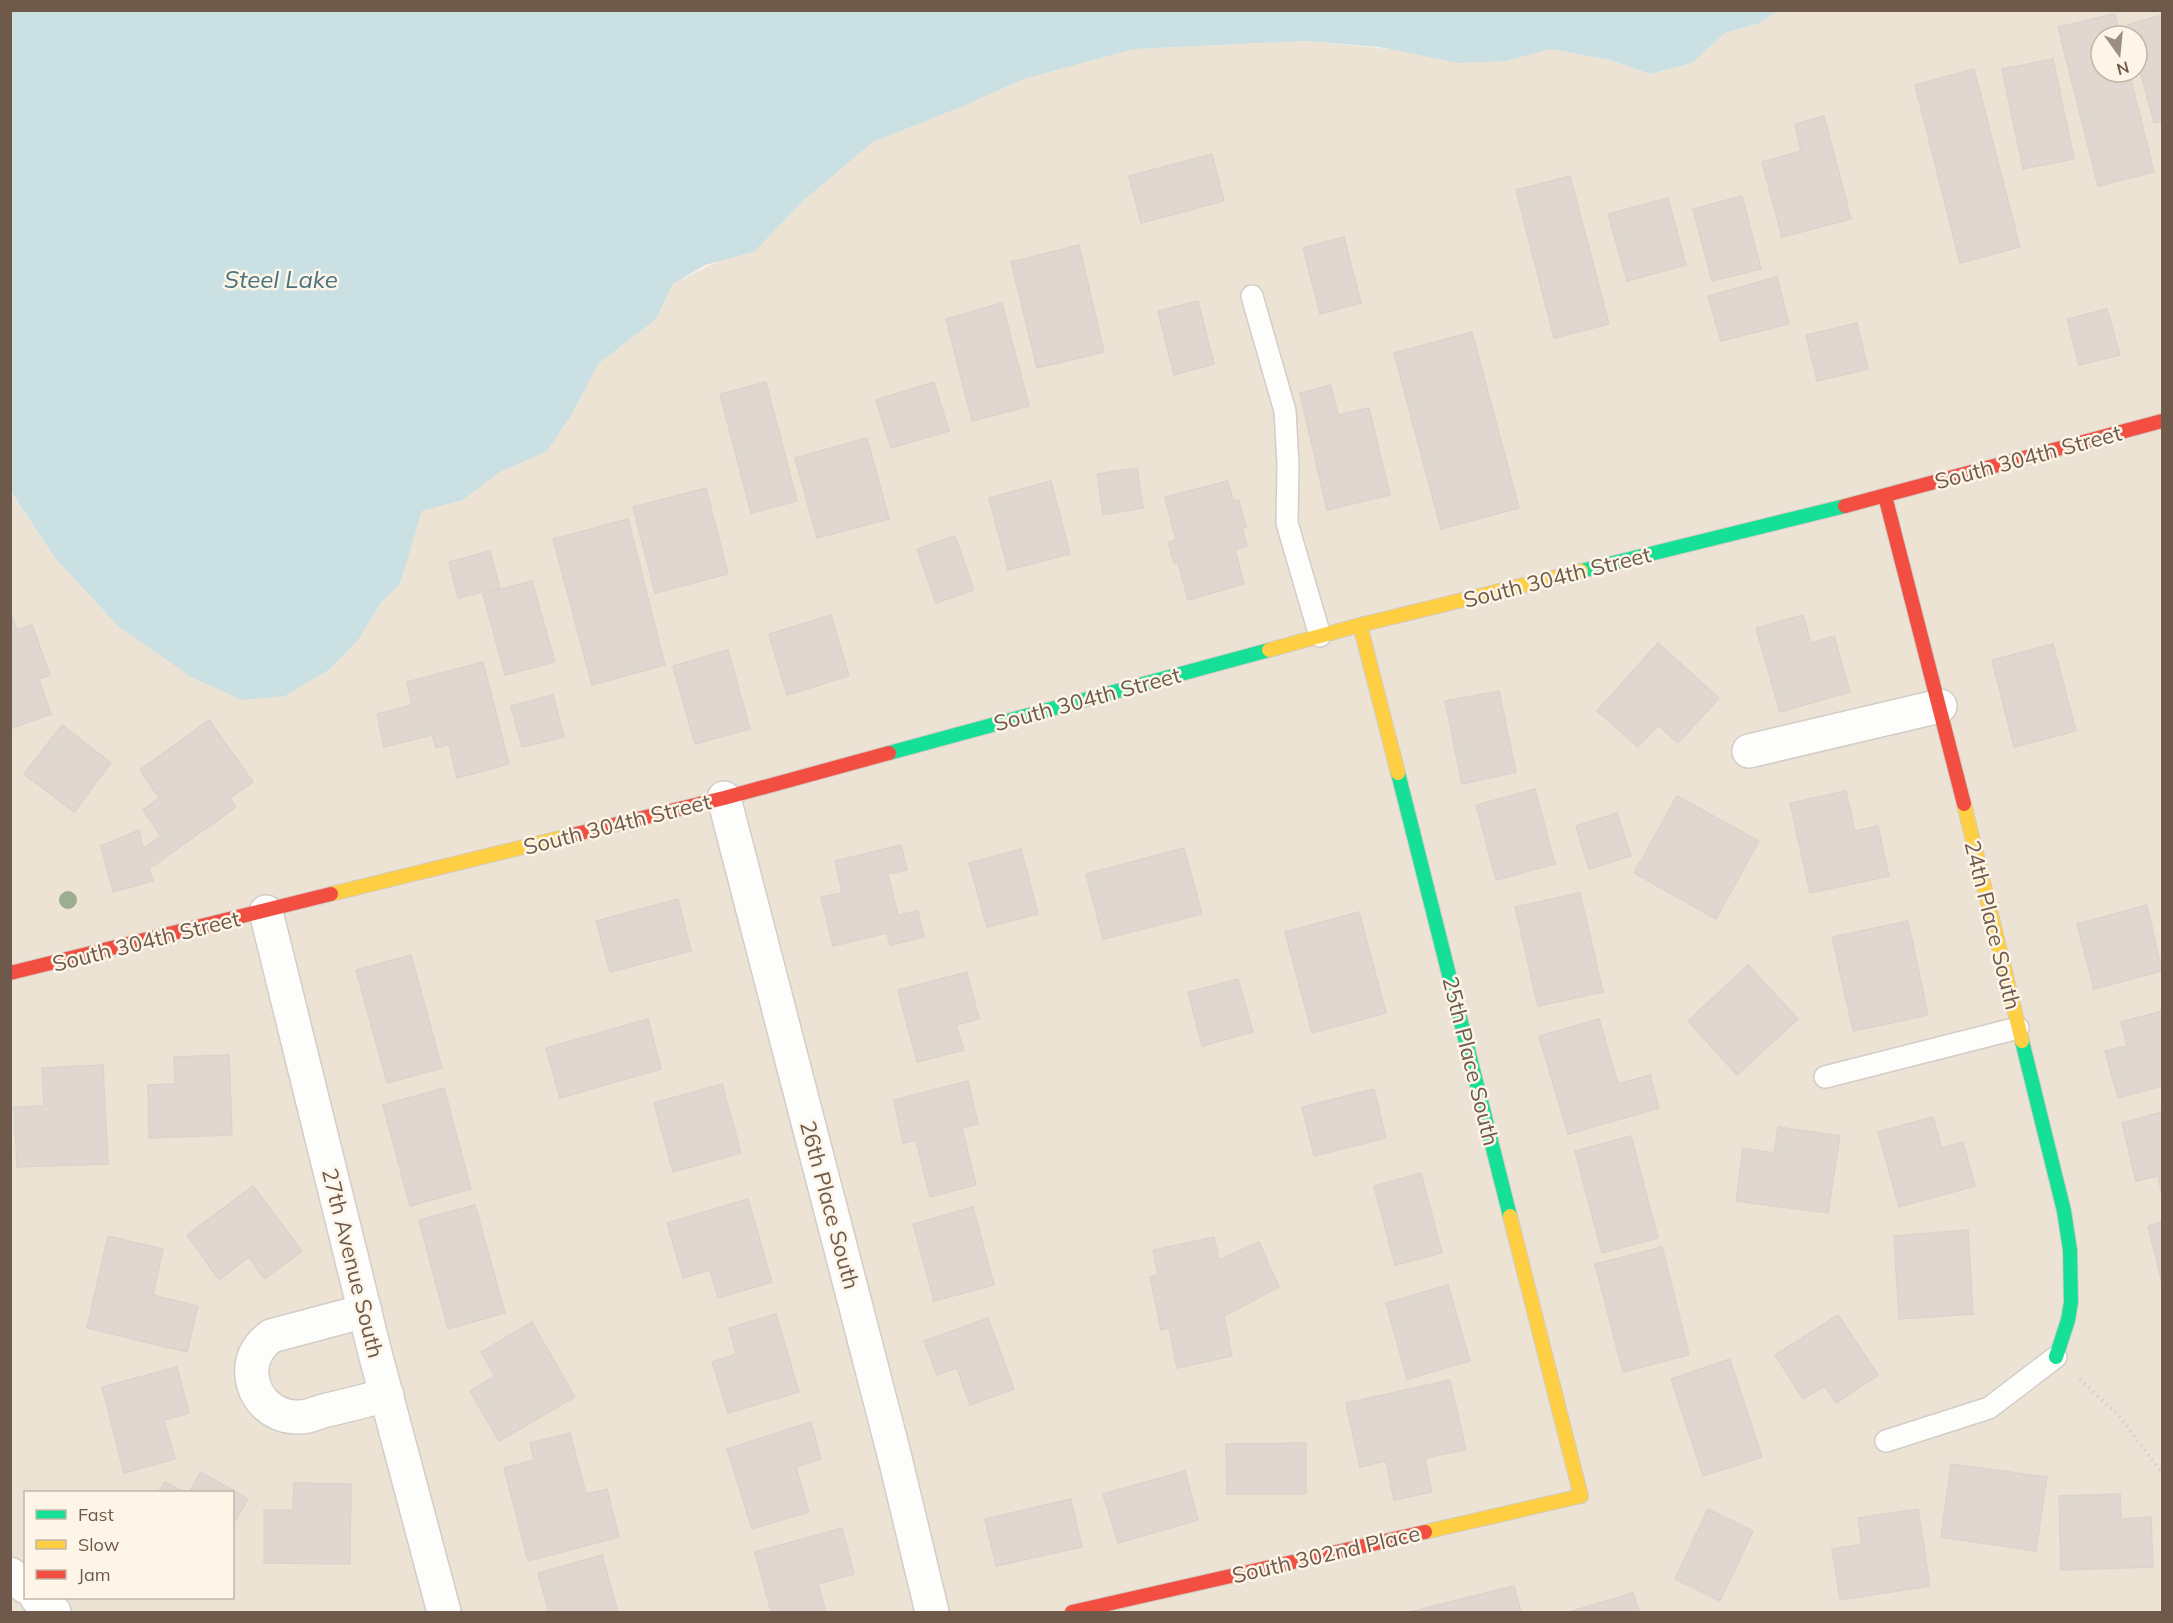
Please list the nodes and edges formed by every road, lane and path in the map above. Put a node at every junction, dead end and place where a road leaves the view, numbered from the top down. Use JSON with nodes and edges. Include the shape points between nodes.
{"nodes":[{"id":1,"x":1252,"y":296,"type":"dead end"},
{"id":2,"x":2163,"y":421,"type":"edge"},
{"id":3,"x":1885,"y":496,"type":"junction"},
{"id":4,"x":1360,"y":625,"type":"junction"},
{"id":5,"x":1320,"y":636,"type":"junction"},
{"id":6,"x":1940,"y":706,"type":"junction"},
{"id":7,"x":1749,"y":751,"type":"dead end"},
{"id":8,"x":724,"y":798,"type":"junction"},
{"id":9,"x":266,"y":912,"type":"junction"},
{"id":10,"x":10,"y":973,"type":"edge"},
{"id":11,"x":2018,"y":1028,"type":"junction"},
{"id":12,"x":1825,"y":1077,"type":"dead end"},
{"id":13,"x":365,"y":1311,"type":"junction"},
{"id":14,"x":2056,"y":1357,"type":"junction"},
{"id":15,"x":387,"y":1395,"type":"junction"},
{"id":16,"x":1886,"y":1441,"type":"dead end"},
{"id":17,"x":2163,"y":1473,"type":"edge"},
{"id":18,"x":1581,"y":1496,"type":"joint"},
{"id":19,"x":10,"y":1574,"type":"edge"},
{"id":20,"x":24,"y":1585,"type":"edge"},
{"id":21,"x":38,"y":1599,"type":"edge"},
{"id":22,"x":54,"y":1612,"type":"edge"},
{"id":23,"x":444,"y":1612,"type":"edge"},
{"id":24,"x":932,"y":1612,"type":"edge"},
{"id":25,"x":1072,"y":1612,"type":"edge"}],
"edges":[{"from":1,"to":5,"type":"lane","via":[[1285,411],[1287,523]]},
{"from":2,"to":3,"type":"street","name":"South 304th Street"},
{"from":3,"to":4,"type":"street","name":"South 304th Street"},
{"from":3,"to":6,"type":"street","name":"24th Place South"},
{"from":4,"to":5,"type":"street","name":"South 304th Street"},
{"from":4,"to":18,"type":"street","name":"25th Place South"},
{"from":5,"to":8,"type":"street","name":"South 304th Street"},
{"from":6,"to":7,"type":"street"},
{"from":6,"to":11,"type":"street","name":"24th Place South"},
{"from":8,"to":9,"type":"street","name":"South 304th Street"},
{"from":8,"to":24,"type":"street","name":"26th Place South"},
{"from":9,"to":10,"type":"street","name":"South 304th Street"},
{"from":9,"to":13,"type":"street","name":"27th Avenue South"},
{"from":11,"to":12,"type":"lane"},
{"from":11,"to":14,"type":"street","name":"24th Place South","via":[[2070,1246],[2068,1316]]},
{"from":13,"to":15,"type":"street","name":"27th Avenue South"},
{"from":13,"to":15,"type":"street","via":[[271,1336],[260,1345],[254,1360],[255,1390],[276,1412],[301,1417]]},
{"from":14,"to":16,"type":"lane","via":[[1989,1408]]},
{"from":14,"to":17,"type":"path","via":[[2119,1416]]},
{"from":15,"to":23,"type":"street","name":"27th Avenue South"},
{"from":18,"to":25,"type":"street","name":"South 302nd Place"},
{"from":19,"to":20,"type":"street"},
{"from":21,"to":22,"type":"street"}]}
